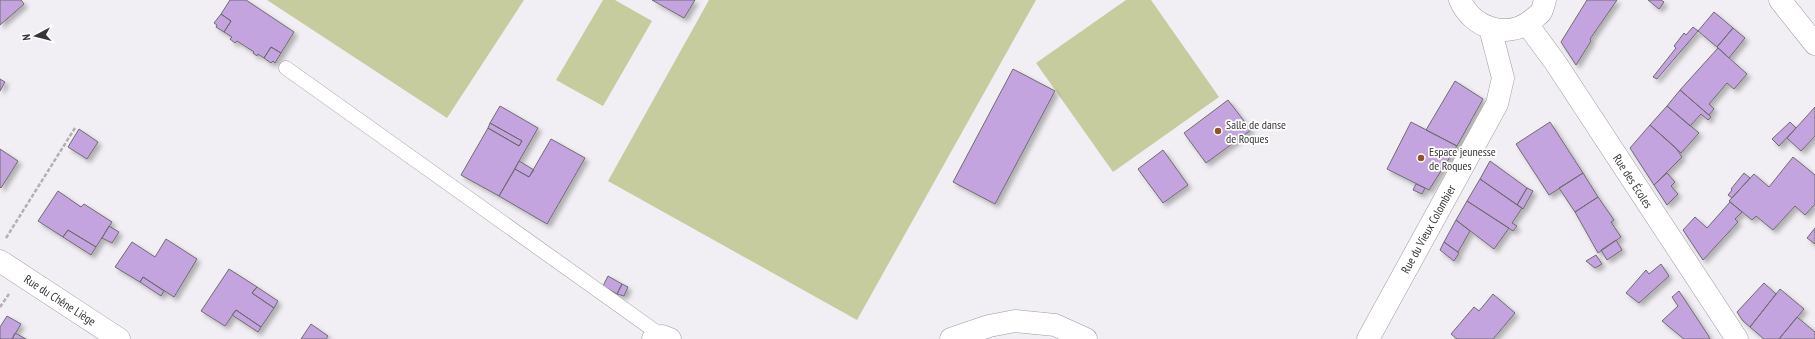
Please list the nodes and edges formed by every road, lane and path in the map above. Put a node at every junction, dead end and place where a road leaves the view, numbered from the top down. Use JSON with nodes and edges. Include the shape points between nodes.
{"nodes":[{"id":1,"x":1460,"y":0,"type":"edge"},
{"id":2,"x":1546,"y":0,"type":"edge"},
{"id":3,"x":1780,"y":0,"type":"edge"},
{"id":4,"x":1527,"y":24,"type":"junction"},
{"id":5,"x":1490,"y":28,"type":"junction"},
{"id":6,"x":1815,"y":44,"type":"edge"},
{"id":7,"x":286,"y":68,"type":"dead end"},
{"id":8,"x":75,"y":128,"type":"dead end"},
{"id":9,"x":4,"y":240,"type":"dead end"},
{"id":10,"x":0,"y":261,"type":"edge"},
{"id":11,"x":662,"y":338,"type":"edge"},
{"id":12,"x":119,"y":339,"type":"edge"},
{"id":13,"x":951,"y":339,"type":"edge"},
{"id":14,"x":1086,"y":339,"type":"edge"},
{"id":15,"x":1368,"y":339,"type":"edge"},
{"id":16,"x":1737,"y":339,"type":"edge"}],
"edges":[{"from":1,"to":5,"type":"street","via":[[1468,15],[1477,23]]},
{"from":2,"to":4,"type":"street","via":[[1542,11]]},
{"from":3,"to":6,"type":"street"},
{"from":4,"to":5,"type":"street","via":[[1504,30]]},
{"from":4,"to":16,"type":"street","name":"Rue des Écoles","via":[[1555,62]]},
{"from":5,"to":15,"type":"street","name":"Rue du Vieux Colombier","via":[[1503,78],[1497,104]]},
{"from":7,"to":11,"type":"lane"},
{"from":8,"to":9,"type":"path"},
{"from":10,"to":12,"type":"street","name":"Rue du Chêne Liège"},
{"from":13,"to":14,"type":"street","via":[[989,326],[1015,321],[1055,325]]}]}
